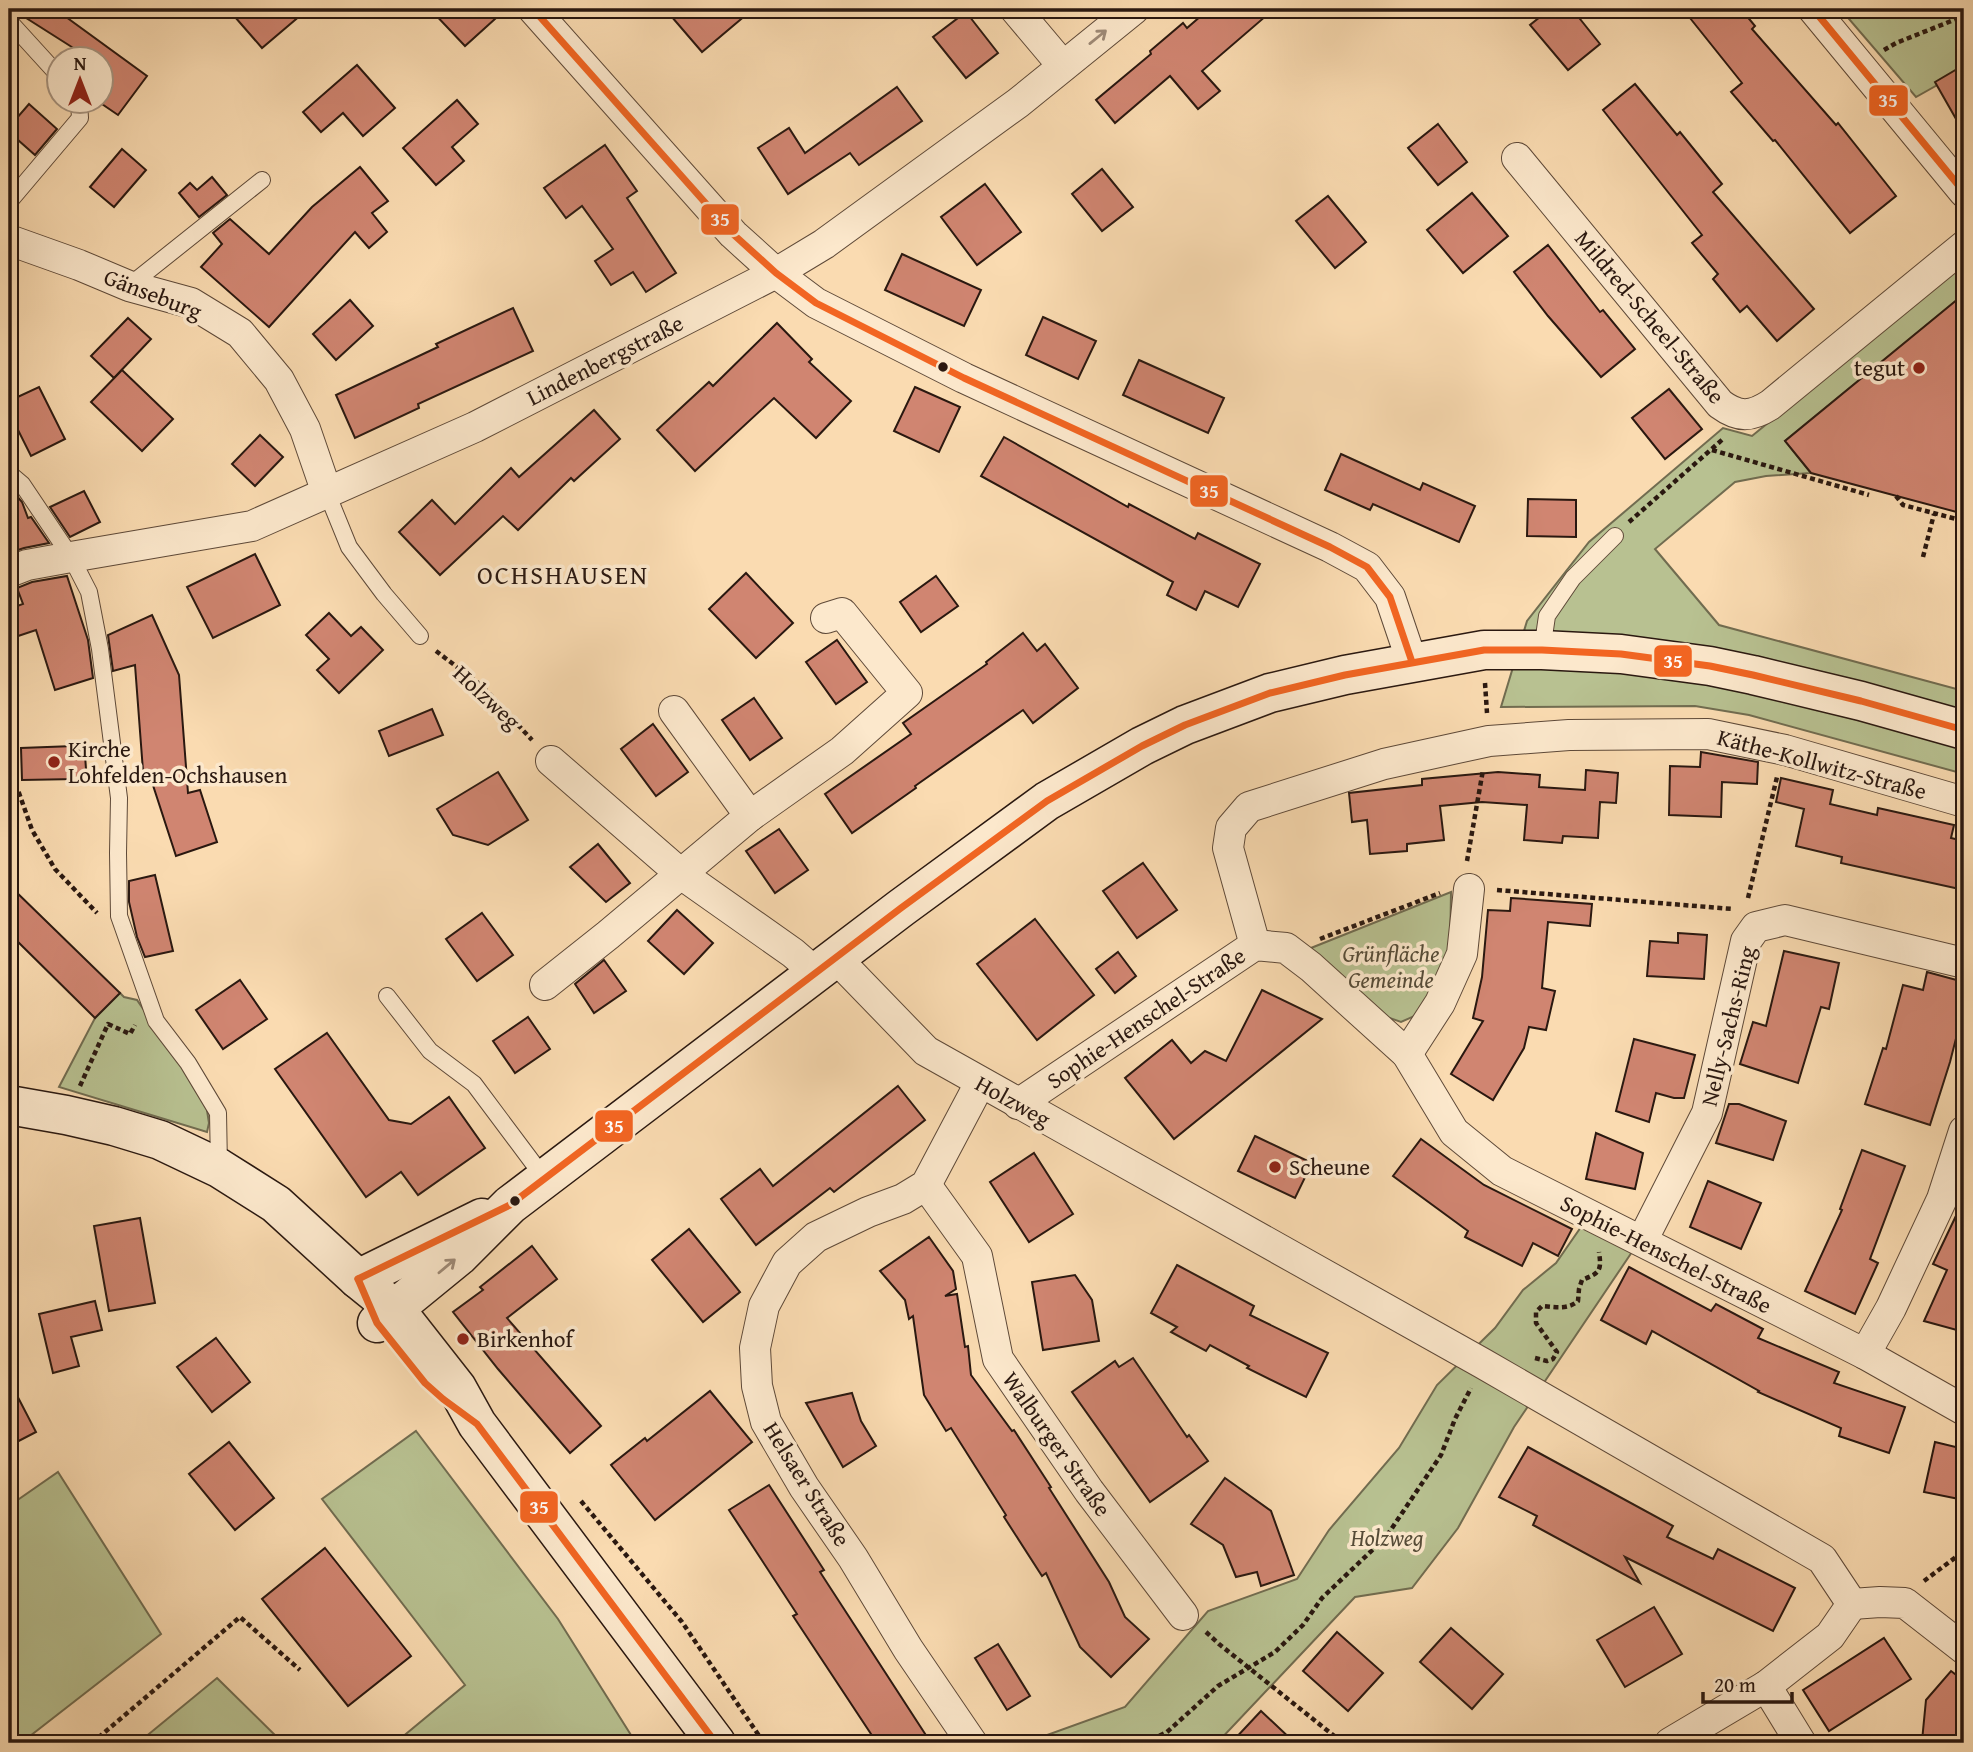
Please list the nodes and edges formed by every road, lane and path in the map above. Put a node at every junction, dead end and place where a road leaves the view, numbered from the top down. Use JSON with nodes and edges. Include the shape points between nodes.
{"nodes":[{"id":1,"x":533,"y":9,"type":"edge"},
{"id":2,"x":1015,"y":9,"type":"edge"},
{"id":3,"x":1134,"y":9,"type":"edge"},
{"id":4,"x":1813,"y":9,"type":"edge"},
{"id":5,"x":1964,"y":16,"type":"edge"},
{"id":6,"x":9,"y":21,"type":"edge"},
{"id":7,"x":46,"y":62,"type":"edge"},
{"id":8,"x":1859,"y":64,"type":"junction"},
{"id":9,"x":1063,"y":66,"type":"junction"},
{"id":10,"x":80,"y":116,"type":"edge"},
{"id":11,"x":1517,"y":158,"type":"dead end"},
{"id":12,"x":262,"y":180,"type":"dead end"},
{"id":13,"x":1964,"y":192,"type":"edge"},
{"id":14,"x":9,"y":202,"type":"edge"},
{"id":15,"x":9,"y":240,"type":"edge"},
{"id":16,"x":1964,"y":246,"type":"edge"},
{"id":17,"x":776,"y":273,"type":"junction"},
{"id":18,"x":129,"y":286,"type":"junction"},
{"id":19,"x":1744,"y":415,"type":"junction"},
{"id":20,"x":1711,"y":450,"type":"junction"},
{"id":21,"x":9,"y":473,"type":"edge"},
{"id":22,"x":327,"y":493,"type":"junction"},
{"id":23,"x":1869,"y":495,"type":"dead end"},
{"id":24,"x":1896,"y":496,"type":"dead end"},
{"id":25,"x":1934,"y":514,"type":"junction"},
{"id":26,"x":1964,"y":521,"type":"edge"},
{"id":27,"x":1615,"y":536,"type":"joint"},
{"id":28,"x":71,"y":557,"type":"junction"},
{"id":29,"x":1923,"y":557,"type":"dead end"},
{"id":30,"x":9,"y":572,"type":"edge"},
{"id":31,"x":826,"y":618,"type":"dead end"},
{"id":32,"x":1964,"y":629,"type":"edge"},
{"id":33,"x":420,"y":636,"type":"joint"},
{"id":34,"x":1960,"y":644,"type":"dead end"},
{"id":35,"x":1484,"y":650,"type":"junction"},
{"id":36,"x":1542,"y":650,"type":"junction"},
{"id":37,"x":1412,"y":662,"type":"junction"},
{"id":38,"x":674,"y":711,"type":"dead end"},
{"id":39,"x":1964,"y":730,"type":"edge"},
{"id":40,"x":1489,"y":741,"type":"junction"},
{"id":41,"x":1785,"y":750,"type":"junction"},
{"id":42,"x":551,"y":761,"type":"joint"},
{"id":43,"x":9,"y":778,"type":"edge"},
{"id":44,"x":1964,"y":802,"type":"edge"},
{"id":45,"x":750,"y":816,"type":"junction"},
{"id":46,"x":681,"y":874,"type":"junction"},
{"id":47,"x":1468,"y":886,"type":"junction"},
{"id":48,"x":1748,"y":899,"type":"dead end"},
{"id":49,"x":1735,"y":909,"type":"dead end"},
{"id":50,"x":119,"y":916,"type":"junction"},
{"id":51,"x":1255,"y":945,"type":"junction"},
{"id":52,"x":1290,"y":951,"type":"junction"},
{"id":53,"x":1964,"y":963,"type":"edge"},
{"id":54,"x":826,"y":965,"type":"junction"},
{"id":55,"x":545,"y":985,"type":"dead end"},
{"id":56,"x":387,"y":996,"type":"dead end"},
{"id":57,"x":149,"y":1004,"type":"junction"},
{"id":58,"x":1407,"y":1054,"type":"junction"},
{"id":59,"x":93,"y":1059,"type":"dead end"},
{"id":60,"x":980,"y":1083,"type":"junction"},
{"id":61,"x":1018,"y":1104,"type":"junction"},
{"id":62,"x":9,"y":1105,"type":"edge"},
{"id":63,"x":1964,"y":1131,"type":"edge"},
{"id":64,"x":219,"y":1168,"type":"junction"},
{"id":65,"x":545,"y":1179,"type":"junction"},
{"id":66,"x":926,"y":1185,"type":"junction"},
{"id":67,"x":510,"y":1205,"type":"junction"},
{"id":68,"x":1606,"y":1224,"type":"junction"},
{"id":69,"x":1642,"y":1241,"type":"junction"},
{"id":70,"x":358,"y":1279,"type":"junction"},
{"id":71,"x":386,"y":1316,"type":"junction"},
{"id":72,"x":1865,"y":1354,"type":"junction"},
{"id":73,"x":1534,"y":1357,"type":"dead end"},
{"id":74,"x":1482,"y":1363,"type":"junction"},
{"id":75,"x":1964,"y":1410,"type":"edge"},
{"id":76,"x":1964,"y":1550,"type":"edge"},
{"id":77,"x":1905,"y":1603,"type":"junction"},
{"id":78,"x":1852,"y":1604,"type":"junction"},
{"id":79,"x":1183,"y":1615,"type":"joint"},
{"id":80,"x":1964,"y":1649,"type":"edge"},
{"id":81,"x":1249,"y":1669,"type":"junction"},
{"id":82,"x":300,"y":1670,"type":"dead end"},
{"id":83,"x":1766,"y":1686,"type":"junction"},
{"id":84,"x":92,"y":1743,"type":"edge"},
{"id":85,"x":716,"y":1743,"type":"edge"},
{"id":86,"x":972,"y":1743,"type":"edge"},
{"id":87,"x":1144,"y":1743,"type":"edge"},
{"id":88,"x":1343,"y":1743,"type":"edge"},
{"id":89,"x":1670,"y":1743,"type":"edge"},
{"id":90,"x":1801,"y":1743,"type":"edge"}],
"edges":[{"from":1,"to":17,"type":"street","via":[[733,234]]},
{"from":2,"to":9,"type":"street"},
{"from":9,"to":3,"type":"street","name":"Lindenbergstraße","one_way":true},
{"from":4,"to":8,"type":"street"},
{"from":5,"to":8,"type":"path","via":[[1896,43]]},
{"from":6,"to":7,"type":"lane"},
{"from":8,"to":13,"type":"street"},
{"from":9,"to":17,"type":"street","name":"Lindenbergstraße","via":[[824,244]]},
{"from":10,"to":14,"type":"lane"},
{"from":11,"to":19,"type":"street","name":"Mildred-Scheel-Straße","via":[[1720,404]]},
{"from":12,"to":18,"type":"lane"},
{"from":15,"to":18,"type":"street","name":"Gänseburg"},
{"from":16,"to":19,"type":"street","name":"Mildred-Scheel-Straße","via":[[1770,405]]},
{"from":17,"to":22,"type":"street","name":"Lindenbergstraße","via":[[475,427]]},
{"from":17,"to":37,"type":"street","via":[[816,303],[964,378],[1367,567],[1390,597]]},
{"from":18,"to":22,"type":"street","name":"Gänseburg","via":[[191,303],[240,333],[279,380],[305,429]]},
{"from":19,"to":20,"type":"path"},
{"from":20,"to":23,"type":"path"},
{"from":20,"to":27,"type":"path"},
{"from":21,"to":28,"type":"lane","via":[[22,484]]},
{"from":22,"to":28,"type":"street","name":"Lindenbergstraße","via":[[252,526]]},
{"from":22,"to":33,"type":"lane","via":[[349,547]]},
{"from":24,"to":25,"type":"path","via":[[1903,505]]},
{"from":25,"to":26,"type":"path"},
{"from":25,"to":29,"type":"path"},
{"from":27,"to":36,"type":"lane","via":[[1573,578],[1548,616]]},
{"from":28,"to":30,"type":"street","name":"Lindenbergstraße"},
{"from":28,"to":50,"type":"lane","via":[[89,592],[100,649],[119,799]]},
{"from":31,"to":45,"type":"street","via":[[842,613],[907,693],[842,751]]},
{"from":32,"to":34,"type":"path"},
{"from":33,"to":42,"type":"path","name":"Holzweg","via":[[482,686]]},
{"from":35,"to":36,"type":"main road"},
{"from":35,"to":37,"type":"main road"},
{"from":35,"to":40,"type":"path"},
{"from":36,"to":39,"type":"main road","via":[[1621,654],[1710,666],[1808,687]]},
{"from":37,"to":54,"type":"main road","via":[[1270,693],[1142,746],[1047,801]]},
{"from":38,"to":45,"type":"street"},
{"from":40,"to":41,"type":"street","name":"Käthe-Kollwitz-Straße","via":[[1707,734]]},
{"from":40,"to":47,"type":"path","via":[[1464,880]]},
{"from":40,"to":51,"type":"street","name":"Käthe-Kollwitz-Straße","via":[[1384,764],[1249,807],[1231,828],[1228,848]]},
{"from":41,"to":44,"type":"street","name":"Käthe-Kollwitz-Straße"},
{"from":41,"to":48,"type":"path"},
{"from":42,"to":46,"type":"street","name":"Holzweg"},
{"from":43,"to":50,"type":"path","via":[[55,869],[99,914]]},
{"from":45,"to":46,"type":"street"},
{"from":46,"to":54,"type":"street","name":"Holzweg","via":[[793,953]]},
{"from":46,"to":55,"type":"street"},
{"from":47,"to":49,"type":"path"},
{"from":47,"to":52,"type":"path"},
{"from":47,"to":58,"type":"street","via":[[1462,954],[1440,1003]]},
{"from":50,"to":57,"type":"lane"},
{"from":51,"to":52,"type":"street","name":"Sophie-Henschel-Straße"},
{"from":51,"to":61,"type":"street","name":"Sophie-Henschel-Straße"},
{"from":52,"to":58,"type":"street","name":"Sophie-Henschel-Straße"},
{"from":53,"to":69,"type":"street","name":"Nelly-Sachs-Ring","via":[[1785,920],[1756,927],[1746,941],[1707,1113]]},
{"from":54,"to":60,"type":"street","name":"Holzweg","via":[[926,1051]]},
{"from":54,"to":65,"type":"main road"},
{"from":56,"to":65,"type":"lane","via":[[430,1051],[474,1084]]},
{"from":57,"to":59,"type":"path","via":[[130,1034],[108,1024]]},
{"from":57,"to":64,"type":"lane","via":[[218,1113]]},
{"from":58,"to":68,"type":"street","name":"Sophie-Henschel-Straße","via":[[1454,1132],[1502,1171]]},
{"from":60,"to":61,"type":"street","name":"Holzweg"},
{"from":60,"to":66,"type":"street"},
{"from":61,"to":74,"type":"street","name":"Holzweg"},
{"from":62,"to":64,"type":"main road","via":[[114,1126],[160,1140]]},
{"from":63,"to":72,"type":"street","via":[[1942,1199]]},
{"from":64,"to":70,"type":"main road","via":[[276,1204]]},
{"from":65,"to":67,"type":"main road"},
{"from":66,"to":79,"type":"street","name":"Walburger Straße","via":[[977,1256],[998,1359],[1088,1491]]},
{"from":66,"to":86,"type":"street","name":"Helsaer Straße","via":[[816,1237],[787,1263],[764,1307],[755,1348],[757,1387],[766,1422],[804,1487]]},
{"from":67,"to":70,"type":"main road"},
{"from":71,"to":67,"type":"main road","one_way":true,"via":[[459,1256]]},
{"from":68,"to":69,"type":"street","name":"Sophie-Henschel-Straße"},
{"from":68,"to":73,"type":"path","via":[[1597,1238],[1601,1266],[1597,1274],[1582,1280],[1578,1301],[1536,1312],[1536,1323],[1557,1352],[1546,1361]]},
{"from":69,"to":72,"type":"street","name":"Sophie-Henschel-Straße"},
{"from":70,"to":71,"type":"main road"},
{"from":71,"to":85,"type":"main road","via":[[457,1388],[477,1424]]},
{"from":72,"to":75,"type":"street","name":"Sophie-Henschel-Straße"},
{"from":74,"to":78,"type":"street","name":"Holzweg","via":[[1822,1559]]},
{"from":74,"to":81,"type":"path","via":[[1441,1455],[1386,1537],[1322,1598],[1275,1652]]},
{"from":76,"to":77,"type":"path","via":[[1927,1577]]},
{"from":77,"to":78,"type":"street"},
{"from":77,"to":80,"type":"street"},
{"from":78,"to":83,"type":"street","via":[[1830,1636]]},
{"from":79,"to":81,"type":"path"},
{"from":81,"to":87,"type":"path","via":[[1218,1686],[1167,1732]]},
{"from":81,"to":88,"type":"path"},
{"from":82,"to":84,"type":"path","via":[[240,1617]]},
{"from":83,"to":89,"type":"street"},
{"from":83,"to":90,"type":"street"}]}
